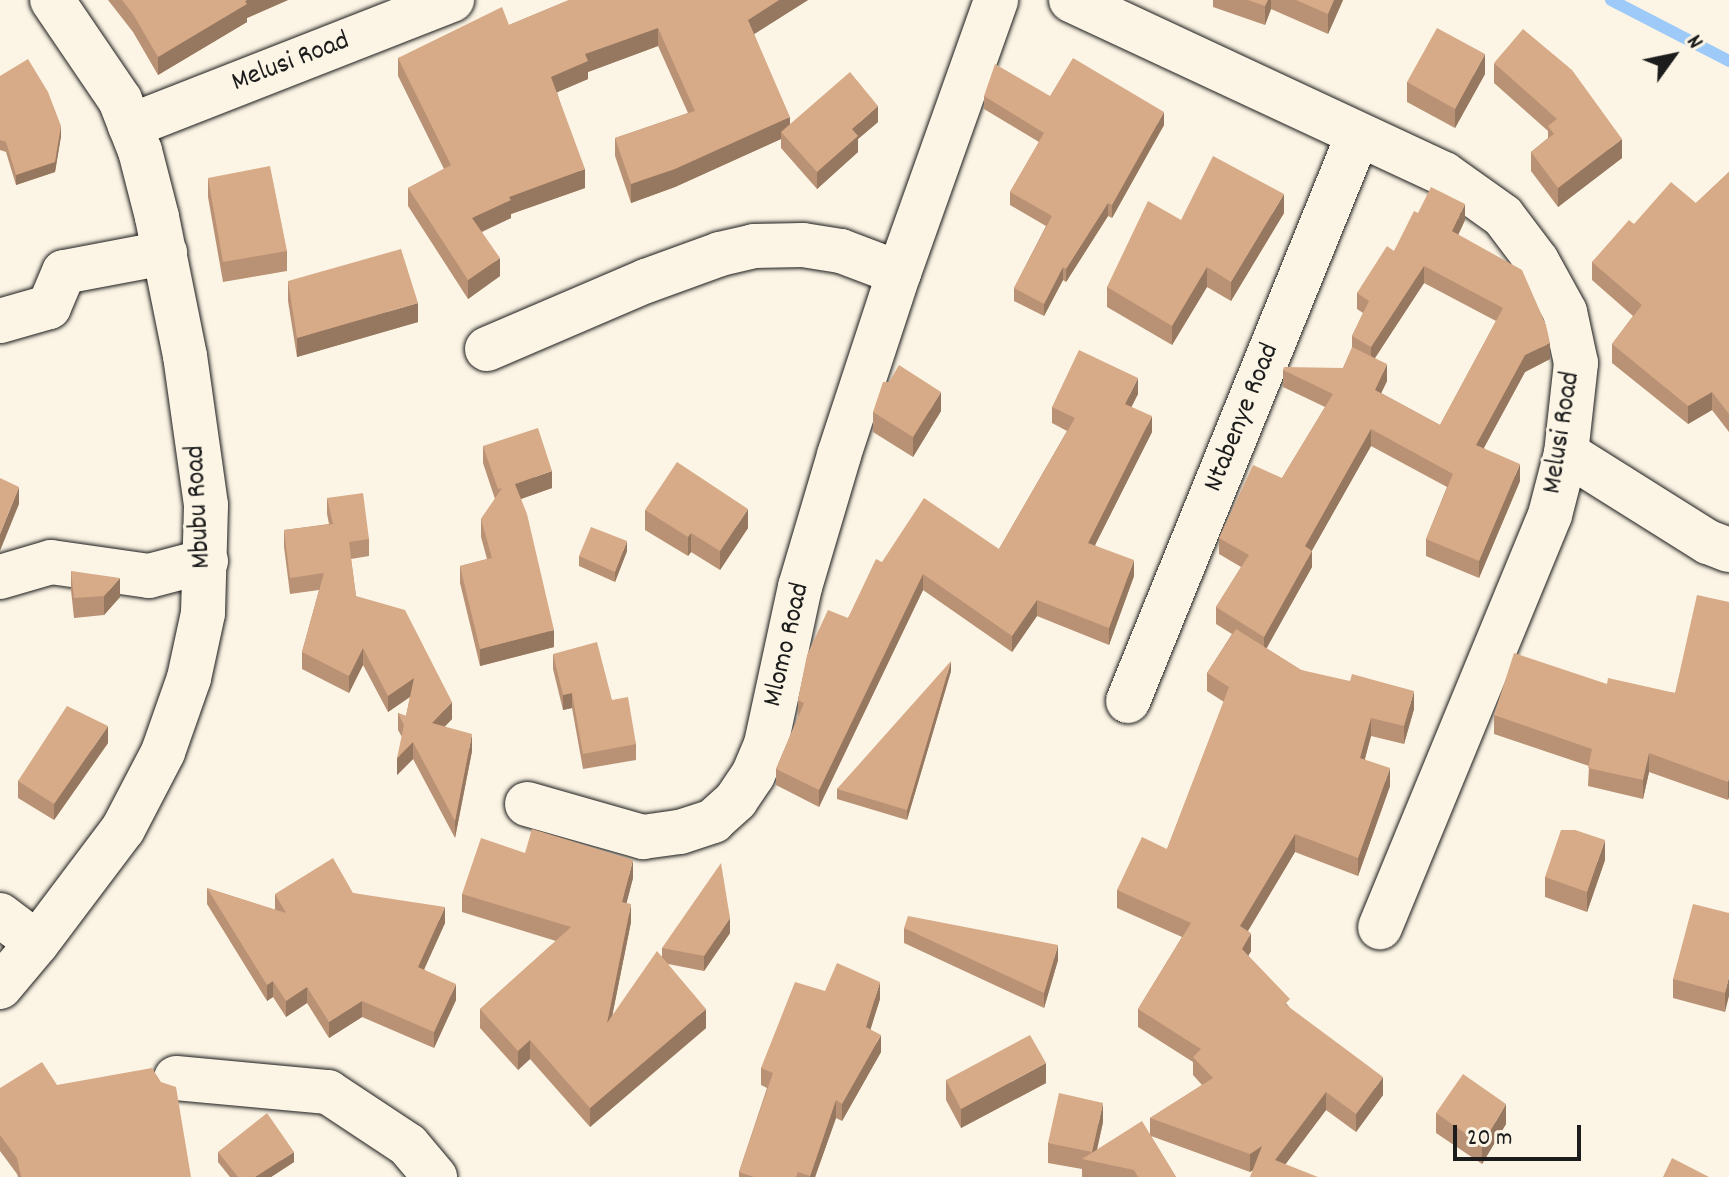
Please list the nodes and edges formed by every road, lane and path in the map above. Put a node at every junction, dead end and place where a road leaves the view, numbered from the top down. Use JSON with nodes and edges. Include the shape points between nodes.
{"nodes":[{"id":1,"x":52,"y":0,"type":"edge"},
{"id":2,"x":452,"y":0,"type":"edge"},
{"id":3,"x":996,"y":0,"type":"edge"},
{"id":4,"x":1071,"y":0,"type":"edge"},
{"id":5,"x":130,"y":126,"type":"junction"},
{"id":6,"x":1358,"y":135,"type":"junction"},
{"id":7,"x":165,"y":253,"type":"junction"},
{"id":8,"x":899,"y":273,"type":"junction"},
{"id":9,"x":0,"y":321,"type":"edge"},
{"id":10,"x":487,"y":349,"type":"dead end"},
{"id":11,"x":1566,"y":453,"type":"junction"},
{"id":12,"x":1729,"y":550,"type":"edge"},
{"id":13,"x":206,"y":561,"type":"junction"},
{"id":14,"x":0,"y":577,"type":"edge"},
{"id":15,"x":1128,"y":701,"type":"dead end"},
{"id":16,"x":527,"y":804,"type":"dead end"},
{"id":17,"x":0,"y":915,"type":"edge"},
{"id":18,"x":1380,"y":927,"type":"dead end"},
{"id":19,"x":37,"y":943,"type":"junction"},
{"id":20,"x":0,"y":987,"type":"edge"},
{"id":21,"x":176,"y":1078,"type":"dead end"},
{"id":22,"x":421,"y":1161,"type":"edge"}],
"edges":[{"from":1,"to":5,"type":"street","name":"Mbubu Road","via":[[103,70]]},
{"from":2,"to":5,"type":"street","name":"Melusi Road"},
{"from":3,"to":8,"type":"street","name":"Mlomo Road"},
{"from":4,"to":6,"type":"street","name":"Melusi Road"},
{"from":5,"to":7,"type":"street","name":"Mbubu Road"},
{"from":6,"to":11,"type":"street","name":"Melusi Road","via":[[1456,182],[1503,216],[1537,261],[1565,312],[1576,363]]},
{"from":6,"to":15,"type":"street","name":"Ntabenye Road"},
{"from":7,"to":9,"type":"street","via":[[64,272],[49,307]]},
{"from":7,"to":13,"type":"street","name":"Mbubu Road","via":[[206,505]]},
{"from":8,"to":10,"type":"street","via":[[841,251],[754,246],[646,281]]},
{"from":8,"to":16,"type":"street","name":"Mlomo Road","via":[[800,587],[766,744],[736,800],[713,821],[643,837]]},
{"from":11,"to":12,"type":"street"},
{"from":11,"to":18,"type":"street","name":"Melusi Road","via":[[1550,515]]},
{"from":13,"to":14,"type":"street","via":[[149,576],[51,562]]},
{"from":13,"to":19,"type":"street","name":"Mbubu Road","via":[[203,613],[189,678],[163,752],[123,829]]},
{"from":17,"to":19,"type":"street"},
{"from":19,"to":20,"type":"street","name":"Mbubu Road"},
{"from":21,"to":22,"type":"street","via":[[328,1092]]}]}
